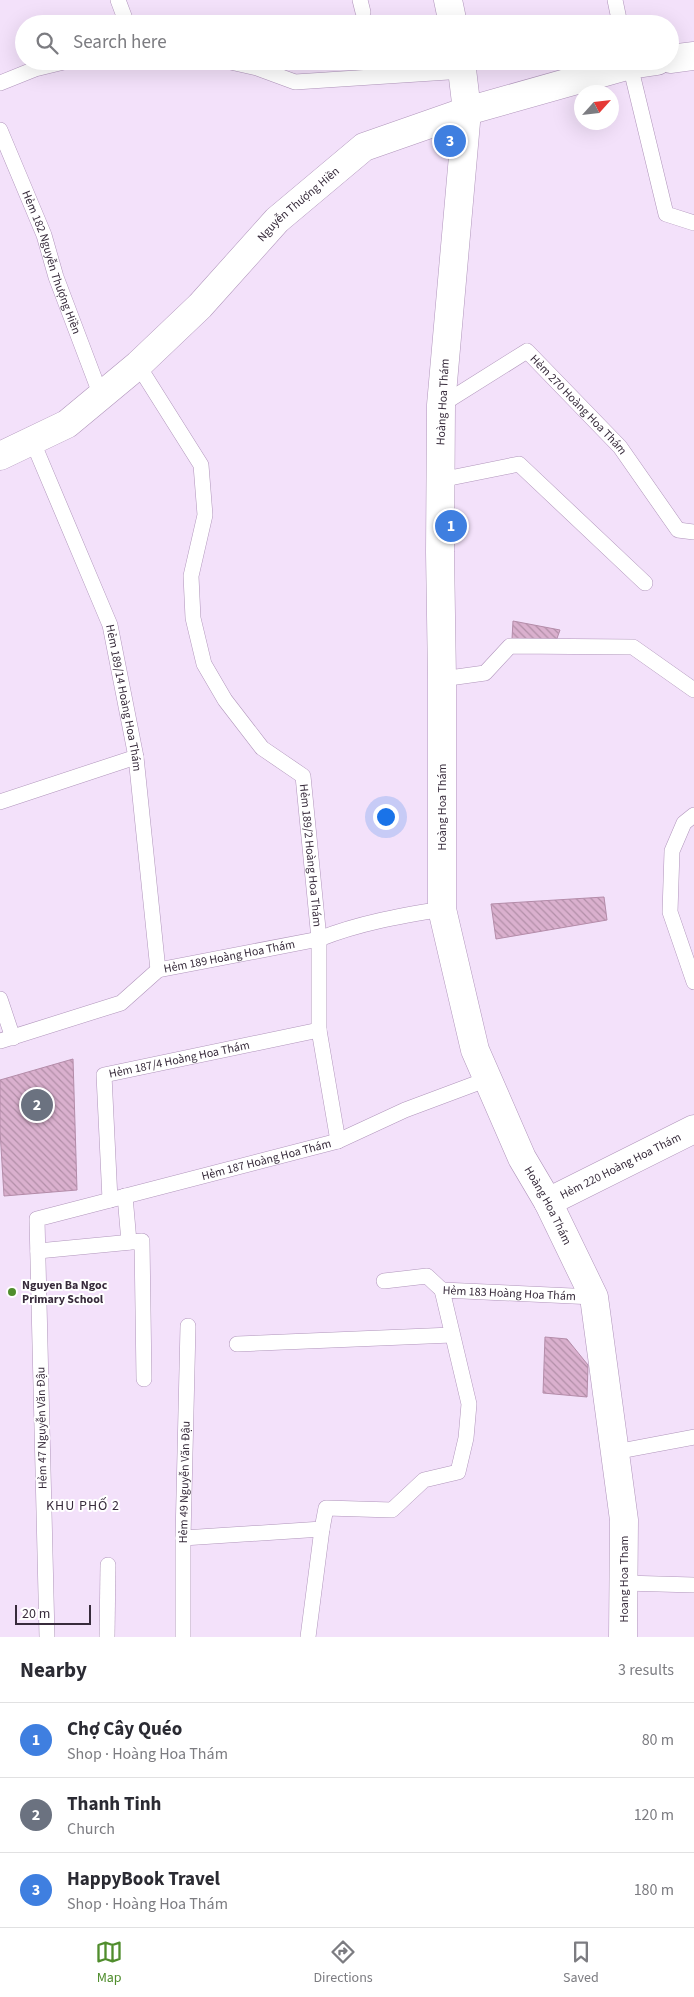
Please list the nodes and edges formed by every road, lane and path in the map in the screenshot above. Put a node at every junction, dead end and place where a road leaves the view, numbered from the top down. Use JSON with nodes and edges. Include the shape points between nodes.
{"nodes":[{"id":1,"x":118,"y":0,"type":"edge"},
{"id":2,"x":448,"y":0,"type":"edge"},
{"id":3,"x":615,"y":0,"type":"edge"},
{"id":4,"x":124,"y":15,"type":"edge"},
{"id":5,"x":451,"y":15,"type":"edge"},
{"id":6,"x":618,"y":15,"type":"edge"},
{"id":7,"x":694,"y":56,"type":"edge"},
{"id":8,"x":679,"y":58,"type":"edge"},
{"id":9,"x":30,"y":70,"type":"edge"},
{"id":10,"x":262,"y":70,"type":"edge"},
{"id":11,"x":420,"y":70,"type":"edge"},
{"id":12,"x":462,"y":70,"type":"edge"},
{"id":13,"x":605,"y":70,"type":"edge"},
{"id":14,"x":631,"y":70,"type":"edge"},
{"id":15,"x":0,"y":83,"type":"edge"},
{"id":16,"x":467,"y":111,"type":"junction"},
{"id":17,"x":0,"y":130,"type":"edge"},
{"id":18,"x":694,"y":223,"type":"edge"},
{"id":19,"x":138,"y":365,"type":"junction"},
{"id":20,"x":101,"y":396,"type":"junction"},
{"id":21,"x":441,"y":406,"type":"junction"},
{"id":22,"x":32,"y":440,"type":"junction"},
{"id":23,"x":0,"y":456,"type":"edge"},
{"id":24,"x":440,"y":480,"type":"junction"},
{"id":25,"x":694,"y":532,"type":"edge"},
{"id":26,"x":645,"y":583,"type":"dead end"},
{"id":27,"x":442,"y":679,"type":"junction"},
{"id":28,"x":694,"y":690,"type":"edge"},
{"id":29,"x":136,"y":757,"type":"junction"},
{"id":30,"x":0,"y":802,"type":"edge"},
{"id":31,"x":694,"y":815,"type":"edge"},
{"id":32,"x":442,"y":908,"type":"junction"},
{"id":33,"x":319,"y":939,"type":"junction"},
{"id":34,"x":158,"y":970,"type":"junction"},
{"id":35,"x":694,"y":982,"type":"edge"},
{"id":36,"x":0,"y":999,"type":"edge"},
{"id":37,"x":319,"y":1030,"type":"junction"},
{"id":38,"x":7,"y":1040,"type":"edge"},
{"id":39,"x":488,"y":1079,"type":"junction"},
{"id":40,"x":694,"y":1130,"type":"edge"},
{"id":41,"x":338,"y":1140,"type":"junction"},
{"id":42,"x":118,"y":1198,"type":"junction"},
{"id":43,"x":548,"y":1202,"type":"junction"},
{"id":44,"x":37,"y":1219,"type":"joint"},
{"id":45,"x":129,"y":1242,"type":"junction"},
{"id":46,"x":38,"y":1251,"type":"junction"},
{"id":47,"x":384,"y":1281,"type":"dead end"},
{"id":48,"x":442,"y":1290,"type":"junction"},
{"id":49,"x":594,"y":1297,"type":"junction"},
{"id":50,"x":188,"y":1326,"type":"dead end"},
{"id":51,"x":452,"y":1334,"type":"junction"},
{"id":52,"x":238,"y":1344,"type":"dead end"},
{"id":53,"x":144,"y":1379,"type":"dead end"},
{"id":54,"x":694,"y":1437,"type":"edge"},
{"id":55,"x":615,"y":1452,"type":"junction"},
{"id":56,"x":322,"y":1528,"type":"junction"},
{"id":57,"x":183,"y":1538,"type":"junction"},
{"id":58,"x":108,"y":1565,"type":"dead end"},
{"id":59,"x":624,"y":1583,"type":"junction"},
{"id":60,"x":694,"y":1585,"type":"edge"},
{"id":61,"x":47,"y":1637,"type":"edge"},
{"id":62,"x":107,"y":1637,"type":"edge"},
{"id":63,"x":183,"y":1637,"type":"edge"},
{"id":64,"x":308,"y":1637,"type":"edge"},
{"id":65,"x":623,"y":1637,"type":"edge"}],
"edges":[{"from":1,"to":4,"type":"lane"},
{"from":2,"to":5,"type":"street"},
{"from":3,"to":6,"type":"lane"},
{"from":7,"to":8,"type":"street"},
{"from":9,"to":15,"type":"lane"},
{"from":10,"to":11,"type":"lane","via":[[295,82]]},
{"from":12,"to":16,"type":"street","name":"Hoàng Hoa Thám"},
{"from":13,"to":16,"type":"street","name":"Nguyễn Thượng Hiền"},
{"from":14,"to":18,"type":"lane","via":[[666,214]]},
{"from":16,"to":19,"type":"street","name":"Nguyễn Thượng Hiền","via":[[364,147],[277,220],[200,306]]},
{"from":16,"to":21,"type":"street","name":"Hoàng Hoa Thám"},
{"from":17,"to":20,"type":"lane","name":"Hẻm 182 Nguyễn Thượng Hiền","via":[[44,235],[56,277]]},
{"from":19,"to":20,"type":"street","name":"Nguyễn Thượng Hiền"},
{"from":19,"to":33,"type":"lane","name":"Hẻm 189/2 Hoàng Hoa Thám","via":[[201,466],[205,515],[190,576],[193,618],[204,664],[225,700],[262,748],[303,776]]},
{"from":20,"to":22,"type":"street","name":"Nguyễn Thượng Hiền","via":[[67,424]]},
{"from":21,"to":24,"type":"street","name":"Hoàng Hoa Thám"},
{"from":21,"to":25,"type":"lane","name":"Hẻm 270 Hoàng Hoa Thám","via":[[527,351],[620,447],[678,530]]},
{"from":22,"to":23,"type":"street","name":"Nguyễn Thượng Hiền"},
{"from":22,"to":29,"type":"lane","name":"Hẻm 189/14 Hoàng Hoa Thám","via":[[110,625]]},
{"from":24,"to":26,"type":"lane","via":[[519,464]]},
{"from":24,"to":27,"type":"street","name":"Hoàng Hoa Thám"},
{"from":27,"to":28,"type":"lane","via":[[485,673],[510,646],[633,647]]},
{"from":27,"to":32,"type":"street","name":"Hoàng Hoa Thám"},
{"from":29,"to":30,"type":"lane"},
{"from":29,"to":34,"type":"lane","name":"Hẻm 189/14 Hoàng Hoa Thám"},
{"from":31,"to":35,"type":"lane","via":[[684,823],[672,851],[670,912]]},
{"from":32,"to":33,"type":"lane","name":"Hẻm 189 Hoàng Hoa Thám","via":[[379,919]]},
{"from":32,"to":39,"type":"street","name":"Hoàng Hoa Thám","via":[[475,1050]]},
{"from":33,"to":34,"type":"lane","name":"Hẻm 189 Hoàng Hoa Thám"},
{"from":33,"to":37,"type":"lane"},
{"from":34,"to":38,"type":"lane","name":"Hẻm 189 Hoàng Hoa Thám","via":[[121,1003]]},
{"from":36,"to":38,"type":"lane"},
{"from":37,"to":41,"type":"lane"},
{"from":37,"to":42,"type":"lane","name":"Hẻm 187/4 Hoàng Hoa Thám","via":[[104,1075]]},
{"from":39,"to":41,"type":"lane","name":"Hẻm 187 Hoàng Hoa Thám","via":[[405,1110]]},
{"from":39,"to":43,"type":"street","name":"Hoàng Hoa Thám","via":[[522,1158]]},
{"from":40,"to":43,"type":"street","name":"Hẻm 220 Hoàng Hoa Thám"},
{"from":41,"to":42,"type":"lane","name":"Hẻm 187 Hoàng Hoa Thám"},
{"from":42,"to":44,"type":"lane","name":"Hẻm 187 Hoàng Hoa Thám"},
{"from":42,"to":45,"type":"lane"},
{"from":43,"to":49,"type":"street","name":"Hoàng Hoa Thám"},
{"from":44,"to":46,"type":"lane","name":"Hẻm 47 Nguyễn Văn Đậu"},
{"from":45,"to":46,"type":"lane"},
{"from":45,"to":53,"type":"lane","via":[[142,1241]]},
{"from":46,"to":61,"type":"lane","name":"Hẻm 47 Nguyễn Văn Đậu"},
{"from":47,"to":48,"type":"lane","via":[[427,1276]]},
{"from":48,"to":49,"type":"lane","name":"Hẻm 183 Hoàng Hoa Thám"},
{"from":48,"to":51,"type":"lane","name":"Hẻm 183 Hoàng Hoa Thám"},
{"from":49,"to":55,"type":"street","name":"Hoàng Hoa Thám"},
{"from":50,"to":57,"type":"lane","name":"Hẻm 49 Nguyễn Văn Đậu"},
{"from":51,"to":52,"type":"lane"},
{"from":51,"to":56,"type":"lane","name":"Hẻm 183 Hoàng Hoa Thám","via":[[469,1404],[458,1472],[424,1480],[392,1510],[326,1508]]},
{"from":54,"to":55,"type":"lane"},
{"from":55,"to":59,"type":"street","name":"Hoàng Hoa Thám","via":[[624,1520]]},
{"from":56,"to":57,"type":"lane"},
{"from":56,"to":64,"type":"lane"},
{"from":57,"to":63,"type":"lane","name":"Hẻm 49 Nguyễn Văn Đậu"},
{"from":58,"to":62,"type":"lane"},
{"from":59,"to":60,"type":"lane"},
{"from":59,"to":65,"type":"street","name":"Hoang Hoa Tham"}]}
